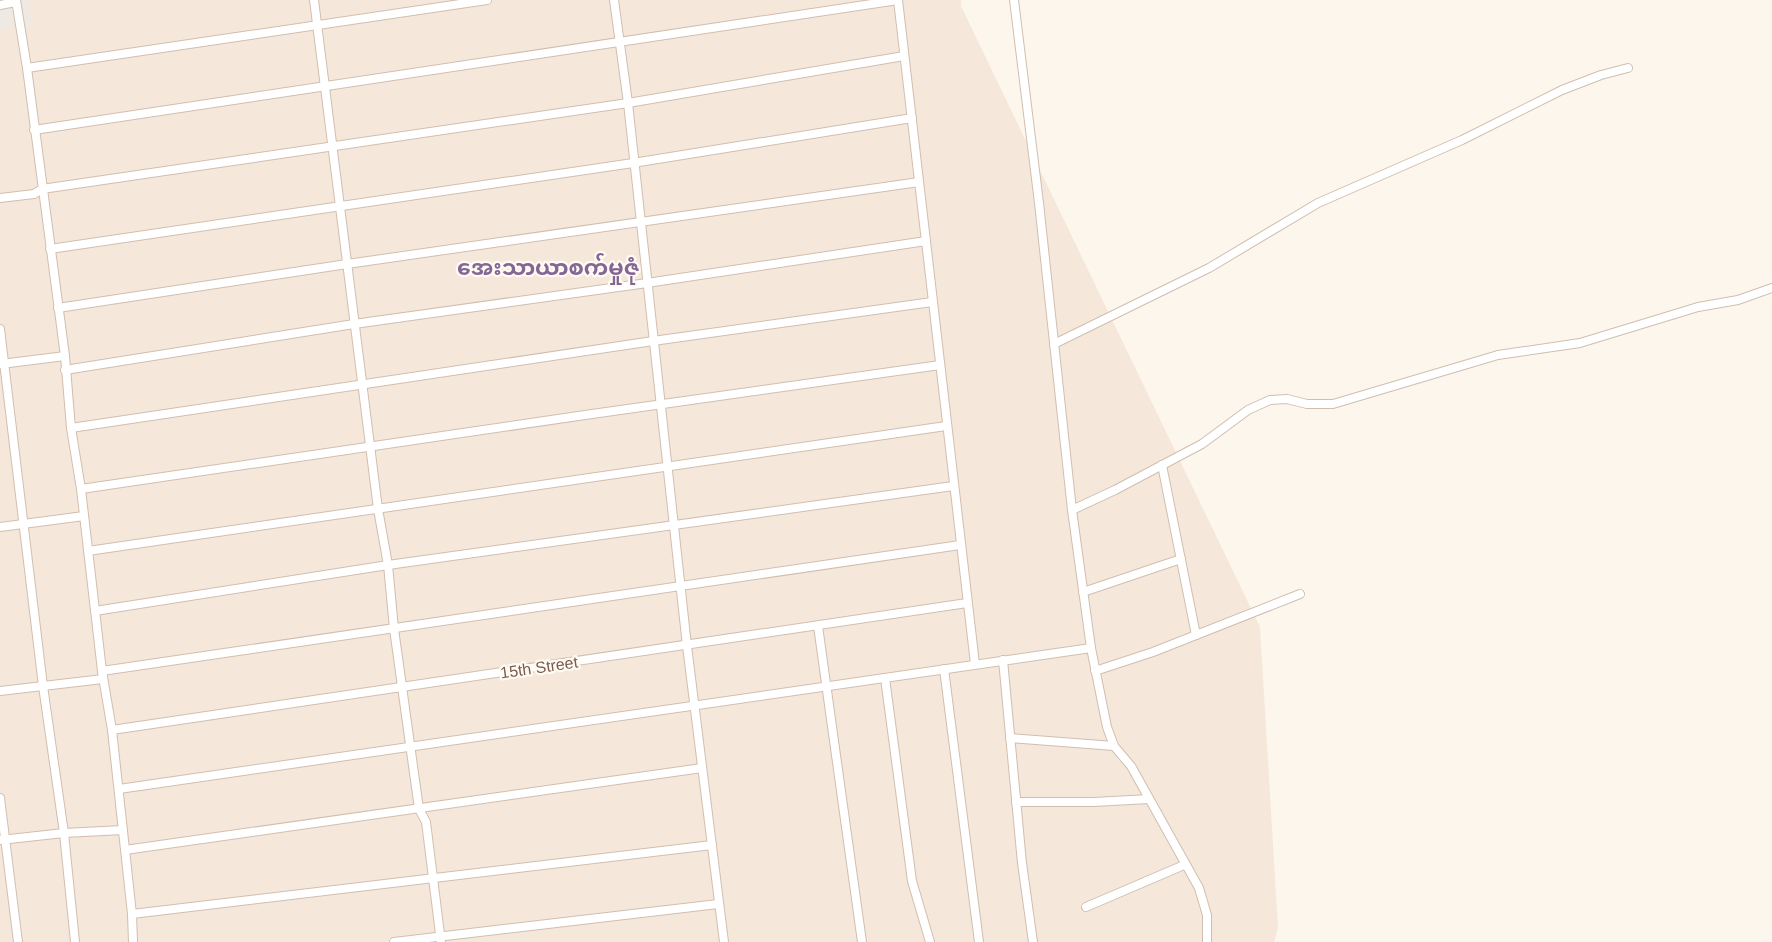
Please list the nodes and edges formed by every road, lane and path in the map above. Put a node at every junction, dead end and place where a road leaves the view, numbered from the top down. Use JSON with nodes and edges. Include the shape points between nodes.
{"nodes":[{"id":1,"x":314,"y":0,"type":"edge"},
{"id":2,"x":487,"y":0,"type":"edge"},
{"id":3,"x":614,"y":0,"type":"edge"},
{"id":4,"x":898,"y":0,"type":"edge"},
{"id":5,"x":1014,"y":0,"type":"edge"},
{"id":6,"x":16,"y":1,"type":"edge"},
{"id":7,"x":0,"y":5,"type":"edge"},
{"id":8,"x":317,"y":26,"type":"junction"},
{"id":9,"x":619,"y":42,"type":"junction"},
{"id":10,"x":904,"y":56,"type":"junction"},
{"id":11,"x":27,"y":68,"type":"junction"},
{"id":12,"x":1628,"y":69,"type":"dead end"},
{"id":13,"x":325,"y":87,"type":"junction"},
{"id":14,"x":628,"y":103,"type":"junction"},
{"id":15,"x":912,"y":118,"type":"junction"},
{"id":16,"x":34,"y":130,"type":"junction"},
{"id":17,"x":332,"y":147,"type":"junction"},
{"id":18,"x":633,"y":163,"type":"junction"},
{"id":19,"x":919,"y":182,"type":"junction"},
{"id":20,"x":42,"y":189,"type":"junction"},
{"id":21,"x":0,"y":198,"type":"edge"},
{"id":22,"x":341,"y":205,"type":"junction"},
{"id":23,"x":640,"y":222,"type":"junction"},
{"id":24,"x":926,"y":241,"type":"junction"},
{"id":25,"x":50,"y":249,"type":"junction"},
{"id":26,"x":347,"y":264,"type":"junction"},
{"id":27,"x":647,"y":283,"type":"junction"},
{"id":28,"x":1772,"y":288,"type":"edge"},
{"id":29,"x":932,"y":302,"type":"junction"},
{"id":30,"x":57,"y":308,"type":"junction"},
{"id":31,"x":354,"y":324,"type":"junction"},
{"id":32,"x":0,"y":329,"type":"edge"},
{"id":33,"x":653,"y":341,"type":"junction"},
{"id":34,"x":1054,"y":344,"type":"junction"},
{"id":35,"x":65,"y":356,"type":"junction"},
{"id":36,"x":2,"y":363,"type":"edge"},
{"id":37,"x":940,"y":365,"type":"junction"},
{"id":38,"x":65,"y":370,"type":"junction"},
{"id":39,"x":362,"y":384,"type":"junction"},
{"id":40,"x":660,"y":404,"type":"junction"},
{"id":41,"x":946,"y":426,"type":"junction"},
{"id":42,"x":71,"y":428,"type":"junction"},
{"id":43,"x":369,"y":447,"type":"junction"},
{"id":44,"x":1162,"y":465,"type":"junction"},
{"id":45,"x":667,"y":466,"type":"junction"},
{"id":46,"x":953,"y":486,"type":"junction"},
{"id":47,"x":81,"y":489,"type":"junction"},
{"id":48,"x":378,"y":508,"type":"junction"},
{"id":49,"x":1072,"y":510,"type":"junction"},
{"id":50,"x":84,"y":516,"type":"junction"},
{"id":51,"x":24,"y":524,"type":"junction"},
{"id":52,"x":674,"y":526,"type":"junction"},
{"id":53,"x":0,"y":527,"type":"edge"},
{"id":54,"x":960,"y":545,"type":"junction"},
{"id":55,"x":88,"y":551,"type":"junction"},
{"id":56,"x":1181,"y":559,"type":"junction"},
{"id":57,"x":388,"y":565,"type":"junction"},
{"id":58,"x":680,"y":587,"type":"junction"},
{"id":59,"x":1083,"y":592,"type":"junction"},
{"id":60,"x":1300,"y":594,"type":"dead end"},
{"id":61,"x":967,"y":603,"type":"junction"},
{"id":62,"x":96,"y":611,"type":"junction"},
{"id":63,"x":818,"y":626,"type":"junction"},
{"id":64,"x":394,"y":629,"type":"junction"},
{"id":65,"x":1196,"y":635,"type":"junction"},
{"id":66,"x":687,"y":646,"type":"junction"},
{"id":67,"x":1091,"y":648,"type":"junction"},
{"id":68,"x":1003,"y":660,"type":"junction"},
{"id":69,"x":975,"y":664,"type":"junction"},
{"id":70,"x":944,"y":669,"type":"junction"},
{"id":71,"x":1095,"y":671,"type":"junction"},
{"id":72,"x":103,"y":675,"type":"junction"},
{"id":73,"x":885,"y":678,"type":"junction"},
{"id":74,"x":43,"y":686,"type":"junction"},
{"id":75,"x":402,"y":686,"type":"junction"},
{"id":76,"x":825,"y":686,"type":"junction"},
{"id":77,"x":0,"y":691,"type":"edge"},
{"id":78,"x":694,"y":706,"type":"junction"},
{"id":79,"x":111,"y":730,"type":"junction"},
{"id":80,"x":1010,"y":738,"type":"junction"},
{"id":81,"x":410,"y":745,"type":"junction"},
{"id":82,"x":1114,"y":746,"type":"junction"},
{"id":83,"x":702,"y":768,"type":"junction"},
{"id":84,"x":119,"y":789,"type":"junction"},
{"id":85,"x":0,"y":798,"type":"edge"},
{"id":86,"x":1149,"y":799,"type":"junction"},
{"id":87,"x":1016,"y":802,"type":"junction"},
{"id":88,"x":419,"y":809,"type":"junction"},
{"id":89,"x":123,"y":830,"type":"junction"},
{"id":90,"x":64,"y":833,"type":"junction"},
{"id":91,"x":3,"y":840,"type":"edge"},
{"id":92,"x":712,"y":845,"type":"junction"},
{"id":93,"x":125,"y":850,"type":"junction"},
{"id":94,"x":1184,"y":865,"type":"junction"},
{"id":95,"x":433,"y":880,"type":"junction"},
{"id":96,"x":718,"y":904,"type":"junction"},
{"id":97,"x":1086,"y":907,"type":"dead end"},
{"id":98,"x":132,"y":914,"type":"junction"},
{"id":99,"x":440,"y":939,"type":"edge"},
{"id":100,"x":18,"y":942,"type":"edge"},
{"id":101,"x":75,"y":942,"type":"edge"},
{"id":102,"x":134,"y":942,"type":"edge"},
{"id":103,"x":394,"y":942,"type":"edge"},
{"id":104,"x":723,"y":942,"type":"edge"},
{"id":105,"x":862,"y":942,"type":"edge"},
{"id":106,"x":930,"y":942,"type":"edge"},
{"id":107,"x":979,"y":942,"type":"edge"},
{"id":108,"x":1033,"y":942,"type":"edge"},
{"id":109,"x":1207,"y":942,"type":"edge"}],
"edges":[{"from":1,"to":8,"type":"street"},
{"from":2,"to":8,"type":"street"},
{"from":3,"to":9,"type":"street"},
{"from":4,"to":9,"type":"street"},
{"from":4,"to":10,"type":"street"},
{"from":5,"to":34,"type":"street"},
{"from":6,"to":7,"type":"street"},
{"from":6,"to":11,"type":"street"},
{"from":8,"to":11,"type":"street"},
{"from":8,"to":13,"type":"street"},
{"from":9,"to":13,"type":"street"},
{"from":9,"to":14,"type":"street"},
{"from":10,"to":14,"type":"street"},
{"from":10,"to":15,"type":"street"},
{"from":11,"to":16,"type":"street"},
{"from":12,"to":34,"type":"street","via":[[1562,90],[1462,140],[1318,203],[1209,268]]},
{"from":13,"to":16,"type":"street"},
{"from":13,"to":17,"type":"street"},
{"from":14,"to":17,"type":"street"},
{"from":14,"to":18,"type":"street"},
{"from":15,"to":18,"type":"street"},
{"from":15,"to":19,"type":"street"},
{"from":16,"to":20,"type":"street"},
{"from":17,"to":20,"type":"street"},
{"from":17,"to":22,"type":"street"},
{"from":18,"to":22,"type":"street"},
{"from":18,"to":23,"type":"street"},
{"from":19,"to":23,"type":"street"},
{"from":19,"to":24,"type":"street"},
{"from":20,"to":21,"type":"street","via":[[34,194]]},
{"from":20,"to":25,"type":"street"},
{"from":22,"to":25,"type":"street"},
{"from":22,"to":26,"type":"street"},
{"from":23,"to":26,"type":"street"},
{"from":23,"to":27,"type":"street"},
{"from":24,"to":27,"type":"street"},
{"from":24,"to":29,"type":"street"},
{"from":25,"to":30,"type":"street"},
{"from":26,"to":30,"type":"street"},
{"from":26,"to":31,"type":"street"},
{"from":27,"to":31,"type":"street"},
{"from":27,"to":33,"type":"street"},
{"from":28,"to":44,"type":"street","via":[[1580,343],[1498,355],[1333,404],[1270,400]]},
{"from":29,"to":33,"type":"street"},
{"from":29,"to":37,"type":"street"},
{"from":30,"to":35,"type":"street"},
{"from":31,"to":38,"type":"street"},
{"from":31,"to":39,"type":"street"},
{"from":32,"to":36,"type":"street"},
{"from":33,"to":39,"type":"street"},
{"from":33,"to":40,"type":"street"},
{"from":34,"to":49,"type":"street"},
{"from":35,"to":36,"type":"street"},
{"from":35,"to":38,"type":"street"},
{"from":36,"to":51,"type":"street"},
{"from":37,"to":40,"type":"street"},
{"from":37,"to":41,"type":"street"},
{"from":38,"to":42,"type":"street"},
{"from":39,"to":42,"type":"street"},
{"from":39,"to":43,"type":"street"},
{"from":40,"to":43,"type":"street"},
{"from":40,"to":45,"type":"street"},
{"from":41,"to":45,"type":"street"},
{"from":41,"to":46,"type":"street"},
{"from":42,"to":47,"type":"street"},
{"from":43,"to":47,"type":"street"},
{"from":43,"to":48,"type":"street"},
{"from":44,"to":49,"type":"street"},
{"from":44,"to":56,"type":"street"},
{"from":45,"to":48,"type":"street"},
{"from":45,"to":52,"type":"street"},
{"from":46,"to":52,"type":"street"},
{"from":46,"to":54,"type":"street"},
{"from":47,"to":50,"type":"street"},
{"from":48,"to":55,"type":"street"},
{"from":48,"to":57,"type":"street"},
{"from":49,"to":59,"type":"street"},
{"from":50,"to":51,"type":"street"},
{"from":50,"to":55,"type":"street"},
{"from":51,"to":53,"type":"street"},
{"from":51,"to":74,"type":"street"},
{"from":52,"to":57,"type":"street"},
{"from":52,"to":58,"type":"street"},
{"from":54,"to":58,"type":"street"},
{"from":54,"to":61,"type":"street"},
{"from":55,"to":62,"type":"street"},
{"from":56,"to":59,"type":"street"},
{"from":56,"to":65,"type":"street"},
{"from":57,"to":62,"type":"street"},
{"from":57,"to":64,"type":"street"},
{"from":58,"to":64,"type":"street"},
{"from":58,"to":66,"type":"street"},
{"from":59,"to":67,"type":"street"},
{"from":60,"to":65,"type":"street"},
{"from":61,"to":63,"type":"street","name":"15th Street"},
{"from":61,"to":69,"type":"street"},
{"from":62,"to":72,"type":"street"},
{"from":63,"to":66,"type":"street","name":"15th Street"},
{"from":63,"to":76,"type":"street"},
{"from":64,"to":72,"type":"street"},
{"from":64,"to":75,"type":"street"},
{"from":65,"to":71,"type":"street"},
{"from":66,"to":75,"type":"street","name":"15th Street"},
{"from":66,"to":78,"type":"street"},
{"from":67,"to":68,"type":"street"},
{"from":67,"to":71,"type":"street"},
{"from":68,"to":69,"type":"street"},
{"from":68,"to":80,"type":"street"},
{"from":69,"to":70,"type":"street"},
{"from":70,"to":73,"type":"street"},
{"from":70,"to":107,"type":"street"},
{"from":71,"to":82,"type":"street"},
{"from":72,"to":74,"type":"street"},
{"from":72,"to":79,"type":"street"},
{"from":73,"to":76,"type":"street"},
{"from":73,"to":106,"type":"street","via":[[912,882]]},
{"from":74,"to":77,"type":"street"},
{"from":74,"to":90,"type":"street"},
{"from":75,"to":79,"type":"street","name":"15th Street"},
{"from":75,"to":81,"type":"street"},
{"from":76,"to":78,"type":"street"},
{"from":76,"to":105,"type":"street"},
{"from":78,"to":81,"type":"street"},
{"from":78,"to":83,"type":"street"},
{"from":79,"to":84,"type":"street"},
{"from":80,"to":82,"type":"street"},
{"from":80,"to":87,"type":"street"},
{"from":81,"to":84,"type":"street"},
{"from":81,"to":88,"type":"street"},
{"from":82,"to":86,"type":"street","via":[[1131,766]]},
{"from":83,"to":88,"type":"street"},
{"from":83,"to":92,"type":"street"},
{"from":84,"to":89,"type":"street"},
{"from":85,"to":91,"type":"street"},
{"from":86,"to":87,"type":"street"},
{"from":86,"to":94,"type":"street"},
{"from":87,"to":108,"type":"street"},
{"from":88,"to":93,"type":"street"},
{"from":88,"to":95,"type":"street","via":[[426,822]]},
{"from":89,"to":90,"type":"street"},
{"from":89,"to":93,"type":"street"},
{"from":90,"to":91,"type":"street"},
{"from":90,"to":101,"type":"street"},
{"from":91,"to":100,"type":"street"},
{"from":92,"to":95,"type":"street"},
{"from":92,"to":96,"type":"street"},
{"from":93,"to":98,"type":"street"},
{"from":94,"to":97,"type":"street"},
{"from":94,"to":109,"type":"street","via":[[1199,888],[1207,915]]},
{"from":95,"to":98,"type":"street"},
{"from":95,"to":99,"type":"street"},
{"from":96,"to":99,"type":"street"},
{"from":96,"to":104,"type":"street"},
{"from":98,"to":102,"type":"street"},
{"from":99,"to":103,"type":"street"}]}
